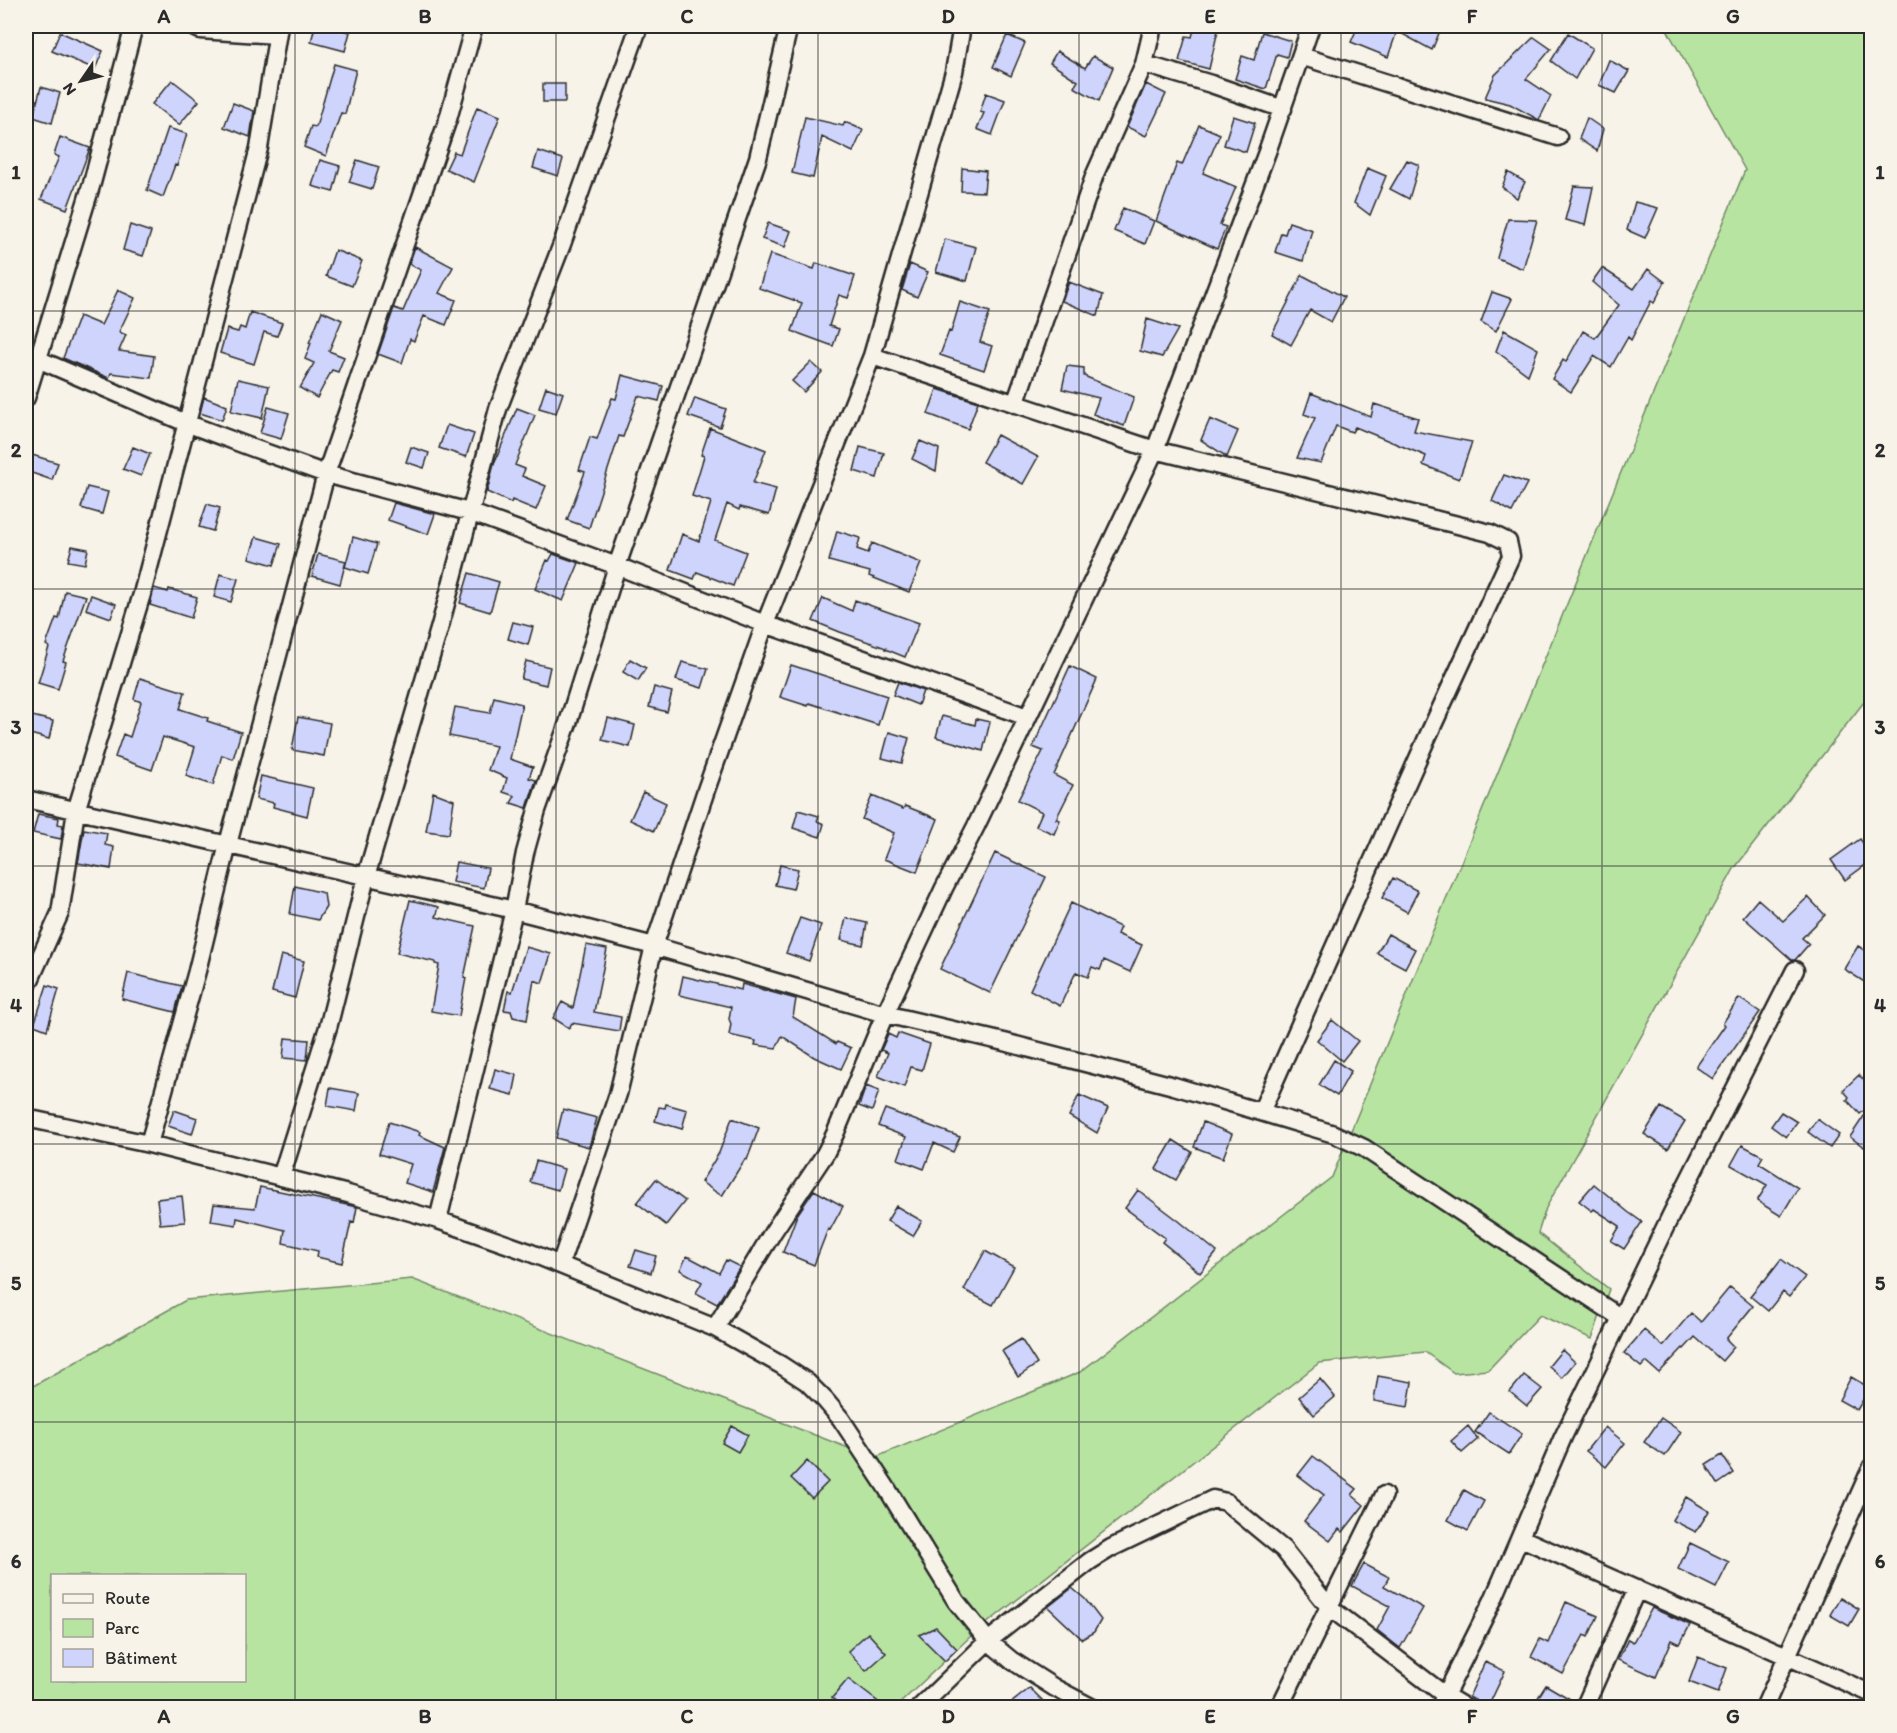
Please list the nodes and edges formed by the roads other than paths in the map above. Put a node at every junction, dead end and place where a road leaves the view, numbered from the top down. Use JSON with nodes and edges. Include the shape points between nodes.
{"nodes":[{"id":1,"x":134,"y":26,"type":"edge"},
{"id":2,"x":191,"y":26,"type":"edge"},
{"id":3,"x":474,"y":26,"type":"edge"},
{"id":4,"x":639,"y":26,"type":"edge"},
{"id":5,"x":789,"y":26,"type":"edge"},
{"id":6,"x":962,"y":26,"type":"edge"},
{"id":7,"x":1152,"y":26,"type":"edge"},
{"id":8,"x":1311,"y":26,"type":"edge"},
{"id":9,"x":278,"y":30,"type":"edge"},
{"id":10,"x":1301,"y":56,"type":"junction"},
{"id":11,"x":1144,"y":64,"type":"junction"},
{"id":12,"x":1283,"y":109,"type":"junction"},
{"id":13,"x":1558,"y":137,"type":"dead end"},
{"id":14,"x":872,"y":356,"type":"junction"},
{"id":15,"x":32,"y":357,"type":"edge"},
{"id":16,"x":26,"y":398,"type":"edge"},
{"id":17,"x":1016,"y":404,"type":"junction"},
{"id":18,"x":186,"y":423,"type":"junction"},
{"id":19,"x":1155,"y":450,"type":"junction"},
{"id":20,"x":326,"y":474,"type":"junction"},
{"id":21,"x":469,"y":512,"type":"junction"},
{"id":22,"x":618,"y":566,"type":"junction"},
{"id":23,"x":765,"y":624,"type":"junction"},
{"id":24,"x":1027,"y":717,"type":"junction"},
{"id":25,"x":26,"y":799,"type":"edge"},
{"id":26,"x":76,"y":811,"type":"junction"},
{"id":27,"x":228,"y":844,"type":"junction"},
{"id":28,"x":366,"y":877,"type":"junction"},
{"id":29,"x":514,"y":910,"type":"junction"},
{"id":30,"x":654,"y":946,"type":"junction"},
{"id":31,"x":1795,"y":970,"type":"dead end"},
{"id":32,"x":26,"y":990,"type":"edge"},
{"id":33,"x":885,"y":1014,"type":"junction"},
{"id":34,"x":1261,"y":1112,"type":"junction"},
{"id":35,"x":26,"y":1118,"type":"edge"},
{"id":36,"x":149,"y":1144,"type":"junction"},
{"id":37,"x":281,"y":1177,"type":"junction"},
{"id":38,"x":438,"y":1220,"type":"junction"},
{"id":39,"x":560,"y":1265,"type":"junction"},
{"id":40,"x":1621,"y":1318,"type":"junction"},
{"id":41,"x":716,"y":1328,"type":"junction"},
{"id":42,"x":1872,"y":1466,"type":"edge"},
{"id":43,"x":1384,"y":1495,"type":"dead end"},
{"id":44,"x":1521,"y":1538,"type":"junction"},
{"id":45,"x":1637,"y":1589,"type":"junction"},
{"id":46,"x":1329,"y":1607,"type":"junction"},
{"id":47,"x":988,"y":1641,"type":"junction"},
{"id":48,"x":1787,"y":1655,"type":"junction"},
{"id":49,"x":1872,"y":1694,"type":"edge"},
{"id":50,"x":1442,"y":1702,"type":"edge"},
{"id":51,"x":919,"y":1707,"type":"edge"},
{"id":52,"x":1091,"y":1707,"type":"edge"},
{"id":53,"x":1279,"y":1707,"type":"edge"},
{"id":54,"x":1466,"y":1707,"type":"edge"},
{"id":55,"x":1584,"y":1707,"type":"edge"},
{"id":56,"x":1764,"y":1707,"type":"edge"}],
"edges":[{"from":1,"to":15,"type":"street","via":[[92,183]]},
{"from":2,"to":9,"type":"street","via":[[200,30]]},
{"from":3,"to":20,"type":"street","via":[[448,118]]},
{"from":4,"to":21,"type":"street","via":[[562,244],[498,409]]},
{"from":5,"to":22,"type":"street","via":[[758,158]]},
{"from":6,"to":14,"type":"street","via":[[954,72]]},
{"from":7,"to":11,"type":"street"},
{"from":8,"to":10,"type":"street"},
{"from":9,"to":18,"type":"street","via":[[259,148]]},
{"from":10,"to":12,"type":"street"},
{"from":10,"to":13,"type":"street"},
{"from":11,"to":12,"type":"street"},
{"from":11,"to":17,"type":"street","via":[[1095,174]]},
{"from":12,"to":19,"type":"street"},
{"from":14,"to":17,"type":"street"},
{"from":14,"to":23,"type":"street"},
{"from":15,"to":16,"type":"street"},
{"from":15,"to":18,"type":"street"},
{"from":17,"to":19,"type":"street"},
{"from":18,"to":20,"type":"street"},
{"from":18,"to":26,"type":"street","via":[[142,594]]},
{"from":19,"to":24,"type":"street"},
{"from":19,"to":34,"type":"street","via":[[1490,533],[1508,542],[1511,550]]},
{"from":20,"to":21,"type":"street"},
{"from":20,"to":27,"type":"street"},
{"from":21,"to":22,"type":"street"},
{"from":21,"to":28,"type":"street","via":[[440,626]]},
{"from":22,"to":23,"type":"street"},
{"from":22,"to":29,"type":"street","via":[[537,810]]},
{"from":23,"to":24,"type":"street"},
{"from":23,"to":30,"type":"street"},
{"from":24,"to":33,"type":"street"},
{"from":25,"to":26,"type":"street"},
{"from":26,"to":27,"type":"street"},
{"from":26,"to":32,"type":"street","via":[[60,913]]},
{"from":27,"to":28,"type":"street"},
{"from":27,"to":36,"type":"street"},
{"from":28,"to":29,"type":"street"},
{"from":28,"to":37,"type":"street","via":[[328,1024]]},
{"from":29,"to":30,"type":"street"},
{"from":29,"to":38,"type":"street"},
{"from":30,"to":33,"type":"street"},
{"from":30,"to":39,"type":"street","via":[[618,1094]]},
{"from":31,"to":40,"type":"street"},
{"from":33,"to":34,"type":"street","via":[[1163,1083]]},
{"from":33,"to":41,"type":"street","via":[[825,1154]]},
{"from":34,"to":40,"type":"street","via":[[1334,1134],[1364,1148]]},
{"from":35,"to":36,"type":"street"},
{"from":36,"to":37,"type":"street"},
{"from":37,"to":38,"type":"street"},
{"from":38,"to":39,"type":"street"},
{"from":39,"to":41,"type":"street"},
{"from":40,"to":44,"type":"street","via":[[1563,1437]]},
{"from":41,"to":47,"type":"street","via":[[807,1382],[825,1400],[848,1429],[956,1601]]},
{"from":42,"to":48,"type":"street"},
{"from":43,"to":46,"type":"street"},
{"from":44,"to":45,"type":"street"},
{"from":44,"to":50,"type":"street"},
{"from":45,"to":48,"type":"street"},
{"from":45,"to":55,"type":"street"},
{"from":46,"to":47,"type":"street","via":[[1283,1548],[1226,1502],[1213,1499],[1090,1561]]},
{"from":46,"to":50,"type":"street"},
{"from":46,"to":53,"type":"street"},
{"from":47,"to":51,"type":"street"},
{"from":47,"to":52,"type":"street","via":[[1011,1660]]},
{"from":48,"to":49,"type":"street"},
{"from":48,"to":56,"type":"street"},
{"from":50,"to":54,"type":"street"}]}
